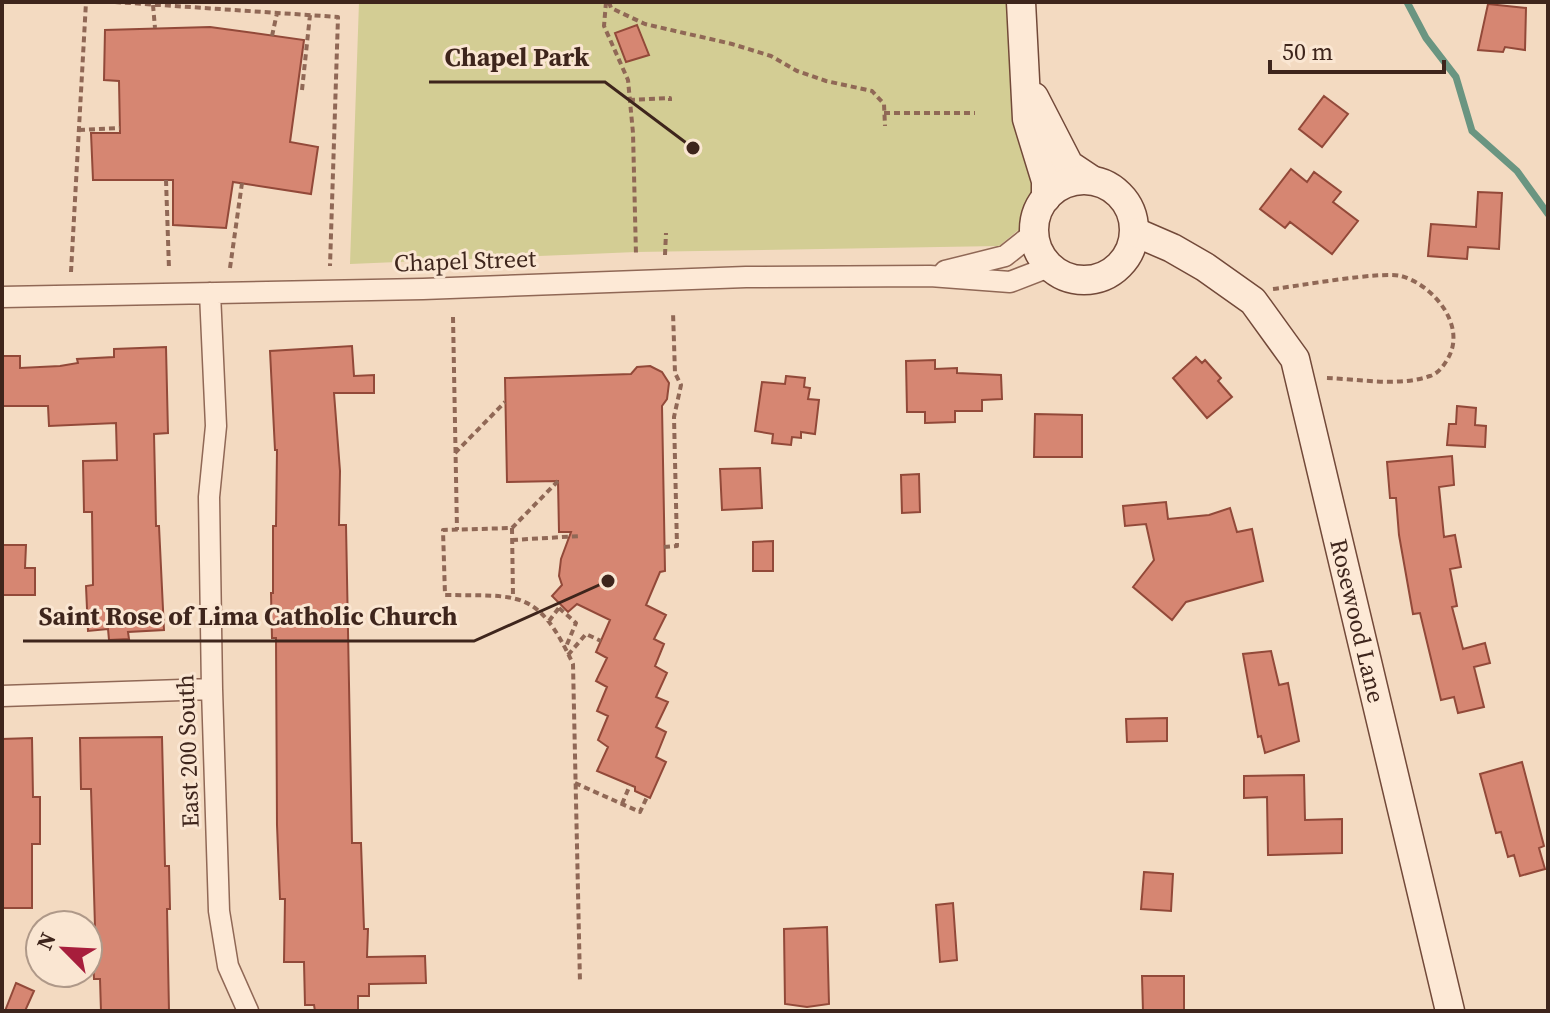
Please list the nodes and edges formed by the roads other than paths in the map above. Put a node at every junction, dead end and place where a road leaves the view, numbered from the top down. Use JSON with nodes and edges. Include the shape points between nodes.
{"nodes":[{"id":1,"x":1021,"y":2,"type":"edge"},
{"id":2,"x":1026,"y":82,"type":"junction"},
{"id":3,"x":1090,"y":179,"type":"junction"},
{"id":4,"x":1046,"y":198,"type":"junction"},
{"id":5,"x":1034,"y":233,"type":"junction"},
{"id":6,"x":1130,"y":244,"type":"junction"},
{"id":7,"x":1049,"y":267,"type":"junction"},
{"id":8,"x":930,"y":276,"type":"junction"},
{"id":9,"x":210,"y":293,"type":"junction"},
{"id":10,"x":2,"y":297,"type":"edge"},
{"id":11,"x":212,"y":689,"type":"junction"},
{"id":12,"x":2,"y":696,"type":"edge"},
{"id":13,"x":248,"y":1011,"type":"edge"},
{"id":14,"x":1450,"y":1011,"type":"edge"}],
"edges":[{"from":1,"to":2,"type":"street"},
{"from":2,"to":3,"type":"street","via":[[1069,165]]},
{"from":2,"to":4,"type":"street","via":[[1027,119]]},
{"from":3,"to":4,"type":"street","via":[[1067,182]]},
{"from":3,"to":6,"type":"street","via":[[1121,195],[1135,223]]},
{"from":4,"to":5,"type":"street"},
{"from":5,"to":7,"type":"street"},
{"from":5,"to":8,"type":"street","name":"Chapel Street","via":[[1005,256]]},
{"from":6,"to":7,"type":"street","via":[[1117,268],[1102,277],[1068,278]]},
{"from":6,"to":14,"type":"street","name":"Rosewood Lane","via":[[1172,248],[1243,293],[1295,359]]},
{"from":7,"to":8,"type":"street","name":"Chapel Street","via":[[1010,282]]},
{"from":8,"to":9,"type":"street","name":"Chapel Street"},
{"from":9,"to":10,"type":"street","name":"Chapel Street"},
{"from":9,"to":11,"type":"street","name":"East 200 South","via":[[216,426],[209,497]]},
{"from":11,"to":12,"type":"street"},
{"from":11,"to":13,"type":"street","name":"East 200 South","via":[[219,911],[228,966]]}]}
